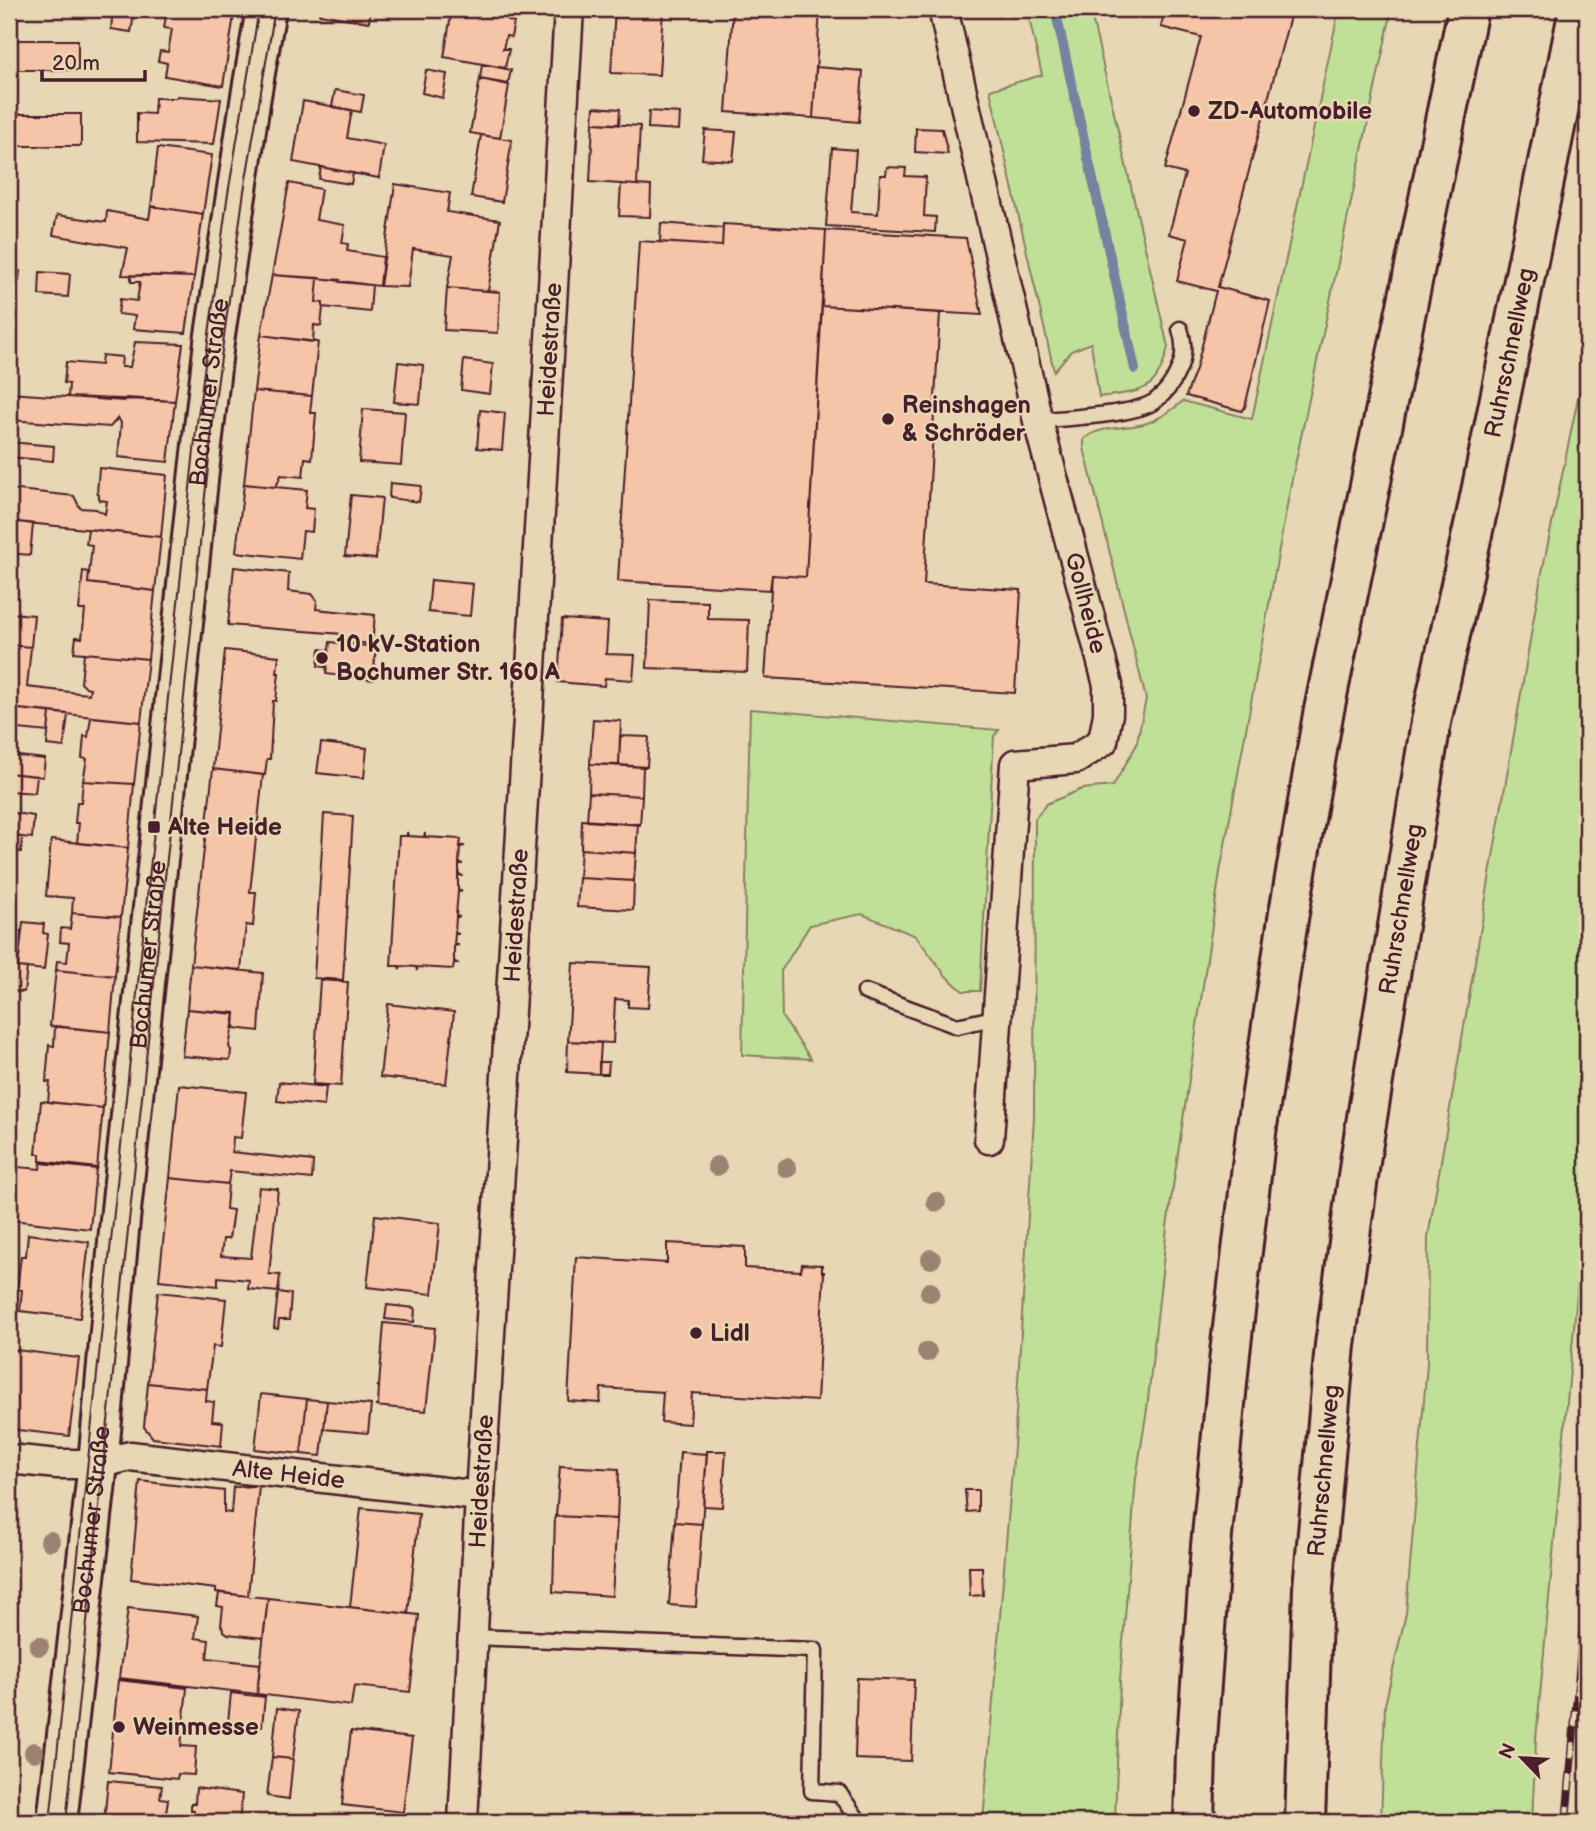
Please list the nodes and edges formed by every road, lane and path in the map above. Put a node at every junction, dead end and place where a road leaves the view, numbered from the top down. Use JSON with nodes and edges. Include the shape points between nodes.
{"nodes":[{"id":1,"x":266,"y":9,"type":"edge"},
{"id":2,"x":569,"y":9,"type":"edge"},
{"id":3,"x":943,"y":9,"type":"edge"},
{"id":4,"x":1468,"y":9,"type":"edge"},
{"id":5,"x":1579,"y":9,"type":"edge"},
{"id":6,"x":1180,"y":329,"type":"dead end"},
{"id":7,"x":1038,"y":421,"type":"junction"},
{"id":8,"x":865,"y":992,"type":"dead end"},
{"id":9,"x":998,"y":1017,"type":"junction"},
{"id":10,"x":989,"y":1139,"type":"dead end"},
{"id":11,"x":9,"y":1459,"type":"edge"},
{"id":12,"x":98,"y":1464,"type":"junction"},
{"id":13,"x":480,"y":1496,"type":"junction"},
{"id":14,"x":472,"y":1637,"type":"junction"},
{"id":15,"x":57,"y":1822,"type":"edge"},
{"id":16,"x":463,"y":1822,"type":"edge"},
{"id":17,"x":856,"y":1822,"type":"edge"},
{"id":18,"x":1194,"y":1822,"type":"edge"},
{"id":19,"x":1305,"y":1822,"type":"edge"}],
"edges":[{"from":1,"to":12,"type":"main road","name":"Bochumer Straße","via":[[200,458]]},
{"from":2,"to":13,"type":"street","name":"Heidestraße"},
{"from":3,"to":7,"type":"street","name":"Gollheide"},
{"from":4,"to":18,"type":"main road","via":[[1323,715],[1288,919],[1230,1353],[1209,1574]]},
{"from":5,"to":19,"type":"main road","name":"Ruhrschnellweg","via":[[1431,722],[1361,1155],[1335,1345],[1313,1588]]},
{"from":6,"to":7,"type":"lane","via":[[1185,344],[1181,365],[1166,393],[1153,403],[1133,410]]},
{"from":7,"to":9,"type":"street","name":"Gollheide","via":[[1108,685],[1108,714],[1103,741],[1076,760],[1014,764]]},
{"from":8,"to":9,"type":"lane","via":[[957,1026]]},
{"from":9,"to":10,"type":"street","name":"Gollheide"},
{"from":11,"to":12,"type":"street","name":"Alte Heide"},
{"from":12,"to":13,"type":"street","name":"Alte Heide","via":[[130,1456]]},
{"from":12,"to":15,"type":"main road","name":"Bochumer Straße"},
{"from":13,"to":14,"type":"street","name":"Heidestraße"},
{"from":14,"to":16,"type":"street","name":"Heidestraße"},
{"from":14,"to":17,"type":"lane","via":[[815,1650],[812,1791],[839,1793]]}]}
